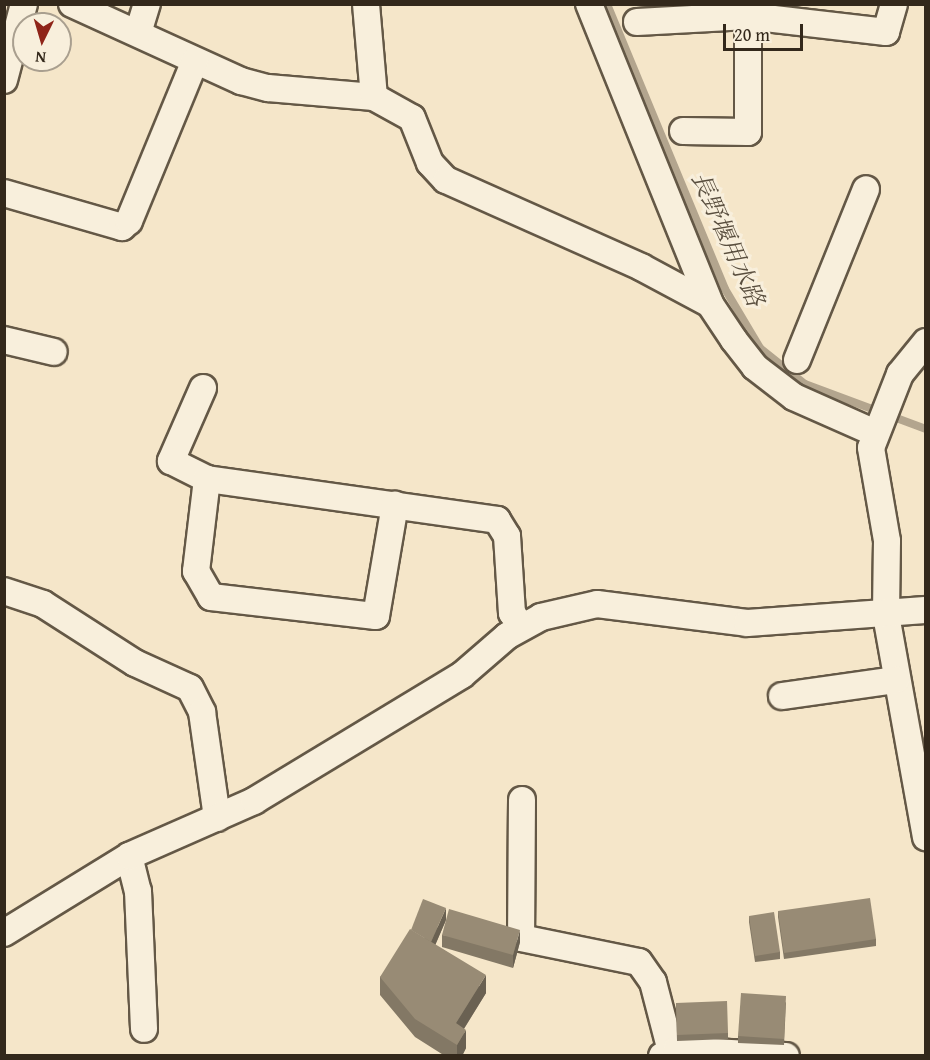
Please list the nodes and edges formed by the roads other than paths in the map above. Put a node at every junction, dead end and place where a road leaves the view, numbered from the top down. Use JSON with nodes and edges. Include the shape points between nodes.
{"nodes":[{"id":1,"x":24,"y":4,"type":"edge"},
{"id":2,"x":72,"y":4,"type":"edge"},
{"id":3,"x":147,"y":4,"type":"edge"},
{"id":4,"x":366,"y":4,"type":"edge"},
{"id":5,"x":589,"y":4,"type":"edge"},
{"id":6,"x":894,"y":4,"type":"edge"},
{"id":7,"x":748,"y":16,"type":"junction"},
{"id":8,"x":637,"y":22,"type":"dead end"},
{"id":9,"x":138,"y":33,"type":"junction"},
{"id":10,"x":195,"y":61,"type":"junction"},
{"id":11,"x":4,"y":80,"type":"edge"},
{"id":12,"x":374,"y":97,"type":"junction"},
{"id":13,"x":683,"y":131,"type":"dead end"},
{"id":14,"x":866,"y":189,"type":"dead end"},
{"id":15,"x":4,"y":192,"type":"edge"},
{"id":16,"x":710,"y":304,"type":"junction"},
{"id":17,"x":4,"y":340,"type":"edge"},
{"id":18,"x":926,"y":342,"type":"edge"},
{"id":19,"x":54,"y":352,"type":"dead end"},
{"id":20,"x":797,"y":360,"type":"dead end"},
{"id":21,"x":203,"y":388,"type":"dead end"},
{"id":22,"x":880,"y":419,"type":"junction"},
{"id":23,"x":207,"y":479,"type":"junction"},
{"id":24,"x":396,"y":504,"type":"junction"},
{"id":25,"x":4,"y":591,"type":"edge"},
{"id":26,"x":926,"y":610,"type":"edge"},
{"id":27,"x":886,"y":615,"type":"junction"},
{"id":28,"x":521,"y":626,"type":"junction"},
{"id":29,"x":896,"y":680,"type":"junction"},
{"id":30,"x":782,"y":696,"type":"dead end"},
{"id":31,"x":522,"y":800,"type":"dead end"},
{"id":32,"x":217,"y":818,"type":"junction"},
{"id":33,"x":924,"y":828,"type":"edge"},
{"id":34,"x":129,"y":856,"type":"junction"},
{"id":35,"x":4,"y":933,"type":"edge"},
{"id":36,"x":144,"y":1029,"type":"dead end"},
{"id":37,"x":667,"y":1054,"type":"edge"},
{"id":38,"x":786,"y":1056,"type":"edge"}],
"edges":[{"from":1,"to":11,"type":"street"},
{"from":2,"to":9,"type":"street"},
{"from":3,"to":9,"type":"street"},
{"from":4,"to":12,"type":"street"},
{"from":5,"to":16,"type":"street"},
{"from":6,"to":7,"type":"street","via":[[886,32]]},
{"from":7,"to":8,"type":"street"},
{"from":7,"to":13,"type":"street","via":[[747,132]]},
{"from":9,"to":10,"type":"street"},
{"from":10,"to":12,"type":"street","via":[[268,88]]},
{"from":10,"to":15,"type":"street","via":[[129,221],[122,227]]},
{"from":12,"to":16,"type":"street","via":[[412,118],[430,163],[446,180],[641,267]]},
{"from":14,"to":20,"type":"street"},
{"from":16,"to":22,"type":"street","via":[[734,340],[773,382],[812,407]]},
{"from":17,"to":19,"type":"street"},
{"from":18,"to":22,"type":"street"},
{"from":21,"to":23,"type":"street","via":[[171,461]]},
{"from":22,"to":27,"type":"street","via":[[872,465],[887,541]]},
{"from":23,"to":24,"type":"street"},
{"from":23,"to":24,"type":"street","via":[[196,571],[211,597],[376,616]]},
{"from":24,"to":28,"type":"street","via":[[480,517],[504,526],[513,613]]},
{"from":25,"to":32,"type":"street","via":[[59,613],[135,663],[190,688],[202,712]]},
{"from":26,"to":27,"type":"street"},
{"from":27,"to":28,"type":"street","via":[[747,623],[597,604]]},
{"from":27,"to":29,"type":"street"},
{"from":28,"to":32,"type":"street","via":[[462,675],[254,801]]},
{"from":29,"to":30,"type":"street"},
{"from":29,"to":33,"type":"street"},
{"from":31,"to":37,"type":"street","via":[[521,938],[639,962],[653,982]]},
{"from":32,"to":34,"type":"street"},
{"from":34,"to":35,"type":"street"},
{"from":34,"to":36,"type":"street","via":[[138,891]]},
{"from":37,"to":38,"type":"street"}]}
